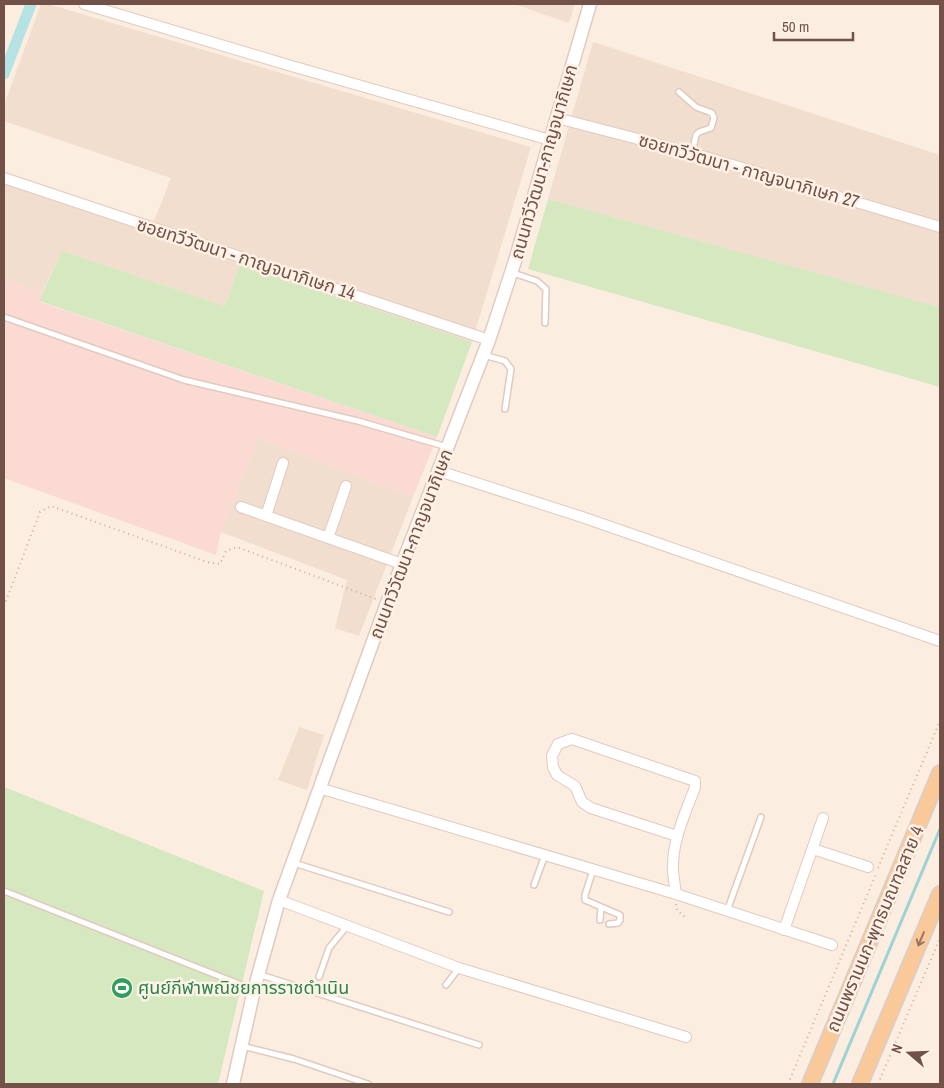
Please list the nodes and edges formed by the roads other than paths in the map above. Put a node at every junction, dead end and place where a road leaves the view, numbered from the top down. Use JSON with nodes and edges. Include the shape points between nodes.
{"nodes":[{"id":1,"x":84,"y":4,"type":"edge"},
{"id":2,"x":590,"y":4,"type":"edge"},
{"id":3,"x":679,"y":92,"type":"dead end"},
{"id":4,"x":557,"y":118,"type":"junction"},
{"id":5,"x":550,"y":140,"type":"junction"},
{"id":6,"x":692,"y":153,"type":"junction"},
{"id":7,"x":4,"y":178,"type":"edge"},
{"id":8,"x":940,"y":227,"type":"edge"},
{"id":9,"x":511,"y":273,"type":"junction"},
{"id":10,"x":4,"y":318,"type":"edge"},
{"id":11,"x":546,"y":323,"type":"dead end"},
{"id":12,"x":489,"y":340,"type":"junction"},
{"id":13,"x":483,"y":355,"type":"junction"},
{"id":14,"x":505,"y":409,"type":"dead end"},
{"id":15,"x":448,"y":448,"type":"junction"},
{"id":16,"x":283,"y":463,"type":"dead end"},
{"id":17,"x":439,"y":470,"type":"junction"},
{"id":18,"x":346,"y":486,"type":"dead end"},
{"id":19,"x":241,"y":508,"type":"dead end"},
{"id":20,"x":266,"y":516,"type":"junction"},
{"id":21,"x":328,"y":538,"type":"junction"},
{"id":22,"x":402,"y":564,"type":"junction"},
{"id":23,"x":940,"y":641,"type":"edge"},
{"id":24,"x":940,"y":773,"type":"edge"},
{"id":25,"x":319,"y":788,"type":"junction"},
{"id":26,"x":761,"y":817,"type":"dead end"},
{"id":27,"x":824,"y":818,"type":"dead end"},
{"id":28,"x":677,"y":836,"type":"junction"},
{"id":29,"x":813,"y":849,"type":"junction"},
{"id":30,"x":545,"y":855,"type":"junction"},
{"id":31,"x":291,"y":862,"type":"junction"},
{"id":32,"x":868,"y":867,"type":"dead end"},
{"id":33,"x":593,"y":870,"type":"junction"},
{"id":34,"x":534,"y":885,"type":"dead end"},
{"id":35,"x":4,"y":891,"type":"edge"},
{"id":36,"x":676,"y":894,"type":"junction"},
{"id":37,"x":940,"y":894,"type":"edge"},
{"id":38,"x":278,"y":900,"type":"junction"},
{"id":39,"x":601,"y":907,"type":"junction"},
{"id":40,"x":726,"y":911,"type":"junction"},
{"id":41,"x":449,"y":912,"type":"dead end"},
{"id":42,"x":600,"y":920,"type":"dead end"},
{"id":43,"x":609,"y":924,"type":"dead end"},
{"id":44,"x":346,"y":926,"type":"junction"},
{"id":45,"x":784,"y":930,"type":"junction"},
{"id":46,"x":832,"y":945,"type":"dead end"},
{"id":47,"x":459,"y":968,"type":"junction"},
{"id":48,"x":258,"y":973,"type":"junction"},
{"id":49,"x":319,"y":977,"type":"dead end"},
{"id":50,"x":446,"y":984,"type":"dead end"},
{"id":51,"x":254,"y":990,"type":"junction"},
{"id":52,"x":686,"y":1037,"type":"dead end"},
{"id":53,"x":479,"y":1045,"type":"dead end"},
{"id":54,"x":242,"y":1046,"type":"junction"},
{"id":55,"x":233,"y":1084,"type":"edge"},
{"id":56,"x":368,"y":1084,"type":"edge"},
{"id":57,"x":810,"y":1084,"type":"edge"},
{"id":58,"x":860,"y":1084,"type":"edge"}],
"edges":[{"from":1,"to":5,"type":"street"},
{"from":2,"to":4,"type":"street","name":"ถนนทวีวัฒนา-กาญจนาภิเษก"},
{"from":3,"to":6,"type":"lane","via":[[696,107],[712,113],[714,118],[711,128],[696,135]]},
{"from":4,"to":5,"type":"street","name":"ถนนทวีวัฒนา-กาญจนาภิเษก"},
{"from":4,"to":6,"type":"street","name":"ซอยทวีวัฒนา - กาญจนาภิเษก 27"},
{"from":5,"to":9,"type":"street","name":"ถนนทวีวัฒนา-กาญจนาภิเษก"},
{"from":6,"to":8,"type":"street","name":"ซอยทวีวัฒนา - กาญจนาภิเษก 27"},
{"from":7,"to":12,"type":"street","name":"ซอยทวีวัฒนา - กาญจนาภิเษก 14"},
{"from":9,"to":11,"type":"lane","via":[[538,281],[546,289]]},
{"from":9,"to":12,"type":"street","name":"ถนนทวีวัฒนา-กาญจนาภิเษก"},
{"from":10,"to":15,"type":"lane","via":[[184,380],[358,421]]},
{"from":12,"to":13,"type":"street","name":"ถนนทวีวัฒนา-กาญจนาภิเษก"},
{"from":13,"to":14,"type":"lane","via":[[505,361],[511,369]]},
{"from":13,"to":15,"type":"street","name":"ถนนทวีวัฒนา-กาญจนาภิเษก"},
{"from":15,"to":17,"type":"street","name":"ถนนทวีวัฒนา-กาญจนาภิเษก"},
{"from":16,"to":20,"type":"street"},
{"from":17,"to":22,"type":"street","name":"ถนนทวีวัฒนา-กาญจนาภิเษก"},
{"from":17,"to":23,"type":"street"},
{"from":18,"to":21,"type":"street"},
{"from":19,"to":20,"type":"street"},
{"from":20,"to":21,"type":"street"},
{"from":21,"to":22,"type":"street"},
{"from":22,"to":25,"type":"street","name":"ถนนทวีวัฒนา-กาญจนาภิเษก"},
{"from":24,"to":57,"type":"main road","name":"ถนนพรานนก-พุทธมณฑลสาย 4"},
{"from":25,"to":30,"type":"street"},
{"from":25,"to":31,"type":"street","name":"ถนนทวีวัฒนา-กาญจนาภิเษก"},
{"from":26,"to":40,"type":"lane"},
{"from":27,"to":29,"type":"street"},
{"from":28,"to":28,"type":"street","via":[[695,782],[572,740],[558,744],[552,756],[553,767],[557,775],[575,786],[582,802],[591,808]]},
{"from":28,"to":36,"type":"street","via":[[673,864]]},
{"from":29,"to":32,"type":"street"},
{"from":29,"to":45,"type":"street"},
{"from":30,"to":33,"type":"street"},
{"from":30,"to":34,"type":"lane"},
{"from":31,"to":38,"type":"street","name":"ถนนทวีวัฒนา-กาญจนาภิเษก"},
{"from":31,"to":41,"type":"lane"},
{"from":33,"to":36,"type":"street"},
{"from":33,"to":39,"type":"lane","via":[[585,900]]},
{"from":35,"to":51,"type":"lane"},
{"from":36,"to":40,"type":"street"},
{"from":37,"to":58,"type":"main road","one_way":true},
{"from":38,"to":44,"type":"street"},
{"from":38,"to":48,"type":"street","name":"ถนนทวีวัฒนา-กาญจนาภิเษก"},
{"from":39,"to":42,"type":"lane"},
{"from":39,"to":43,"type":"lane","via":[[620,915],[618,923]]},
{"from":40,"to":45,"type":"street"},
{"from":44,"to":47,"type":"street"},
{"from":44,"to":49,"type":"lane","via":[[329,948]]},
{"from":45,"to":46,"type":"street"},
{"from":47,"to":50,"type":"lane"},
{"from":47,"to":52,"type":"street"},
{"from":48,"to":51,"type":"street","name":"ถนนทวีวัฒนา-กาญจนาภิเษก"},
{"from":48,"to":53,"type":"lane"},
{"from":51,"to":54,"type":"street","name":"ถนนทวีวัฒนา-กาญจนาภิเษก"},
{"from":54,"to":55,"type":"street","name":"ถนนทวีวัฒนา-กาญจนาภิเษก"},
{"from":54,"to":56,"type":"lane"}]}
